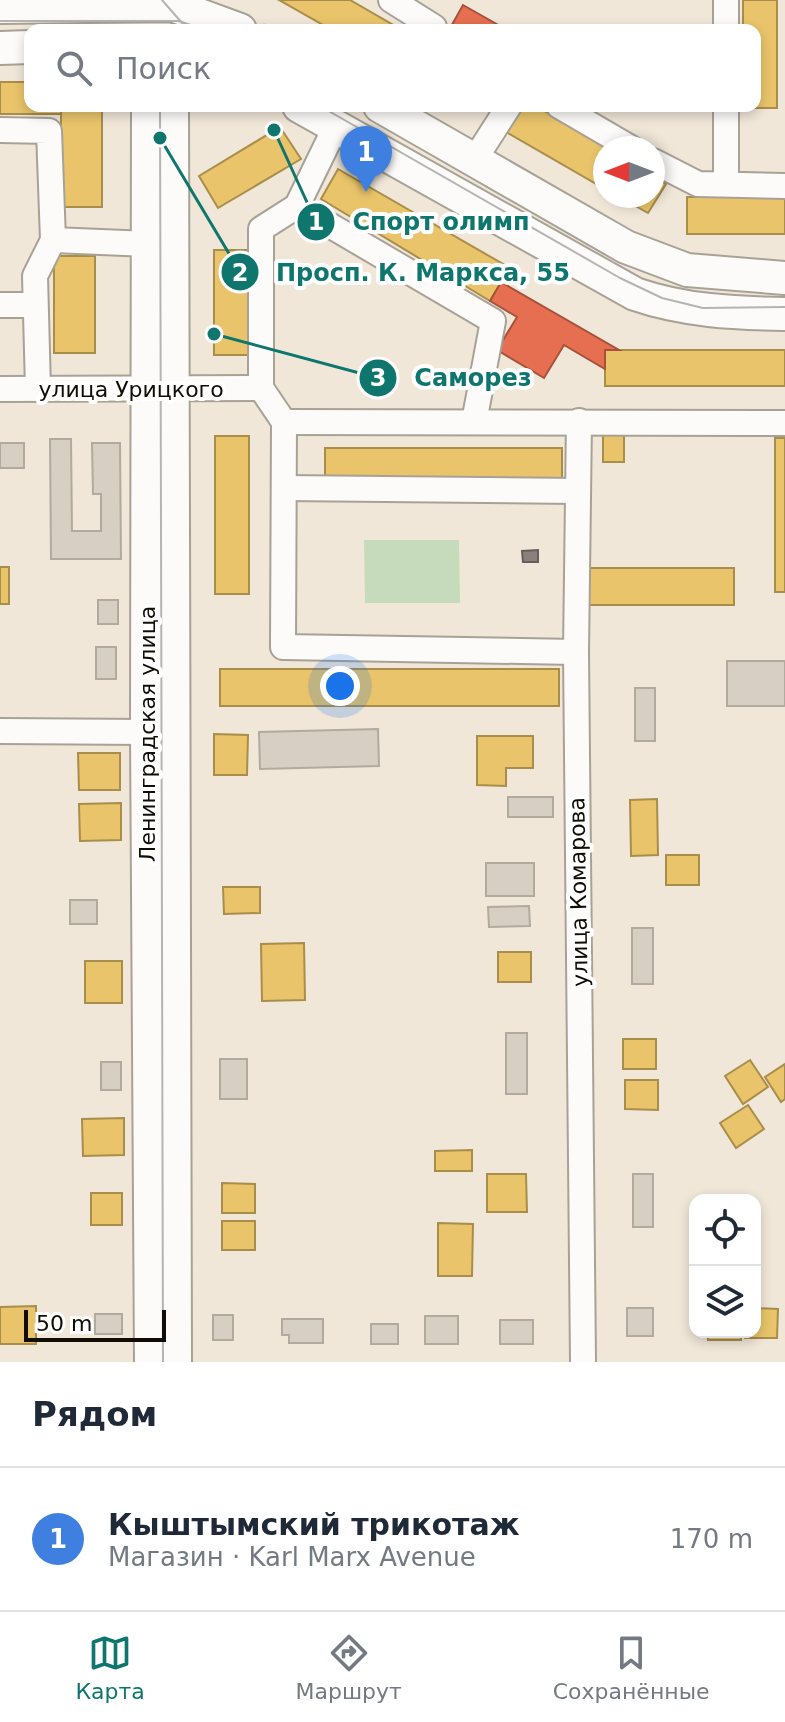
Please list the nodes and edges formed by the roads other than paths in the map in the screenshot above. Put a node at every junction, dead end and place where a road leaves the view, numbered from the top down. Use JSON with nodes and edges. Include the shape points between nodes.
{"nodes":[{"id":1,"x":391,"y":0,"type":"edge"},
{"id":2,"x":726,"y":0,"type":"edge"},
{"id":3,"x":0,"y":7,"type":"edge"},
{"id":4,"x":160,"y":11,"type":"edge"},
{"id":5,"x":215,"y":24,"type":"edge"},
{"id":6,"x":429,"y":24,"type":"edge"},
{"id":7,"x":726,"y":24,"type":"edge"},
{"id":8,"x":24,"y":47,"type":"edge"},
{"id":9,"x":0,"y":48,"type":"edge"},
{"id":10,"x":148,"y":112,"type":"edge"},
{"id":11,"x":172,"y":112,"type":"edge"},
{"id":12,"x":309,"y":112,"type":"edge"},
{"id":13,"x":375,"y":112,"type":"edge"},
{"id":14,"x":393,"y":112,"type":"edge"},
{"id":15,"x":505,"y":112,"type":"edge"},
{"id":16,"x":569,"y":112,"type":"edge"},
{"id":17,"x":726,"y":112,"type":"edge"},
{"id":18,"x":0,"y":130,"type":"edge"},
{"id":19,"x":348,"y":135,"type":"junction"},
{"id":20,"x":610,"y":136,"type":"edge"},
{"id":21,"x":475,"y":159,"type":"junction"},
{"id":22,"x":665,"y":167,"type":"edge"},
{"id":23,"x":726,"y":184,"type":"junction"},
{"id":24,"x":785,"y":186,"type":"edge"},
{"id":25,"x":297,"y":206,"type":"junction"},
{"id":26,"x":53,"y":240,"type":"junction"},
{"id":27,"x":149,"y":244,"type":"junction"},
{"id":28,"x":785,"y":278,"type":"edge"},
{"id":29,"x":0,"y":305,"type":"edge"},
{"id":30,"x":35,"y":305,"type":"junction"},
{"id":31,"x":785,"y":314,"type":"edge"},
{"id":32,"x":261,"y":388,"type":"junction"},
{"id":33,"x":0,"y":389,"type":"edge"},
{"id":34,"x":38,"y":389,"type":"junction"},
{"id":35,"x":160,"y":389,"type":"junction"},
{"id":36,"x":579,"y":421,"type":"junction"},
{"id":37,"x":284,"y":422,"type":"junction"},
{"id":38,"x":474,"y":422,"type":"junction"},
{"id":39,"x":785,"y":423,"type":"edge"},
{"id":40,"x":284,"y":488,"type":"junction"},
{"id":41,"x":577,"y":491,"type":"junction"},
{"id":42,"x":576,"y":652,"type":"junction"},
{"id":43,"x":0,"y":731,"type":"edge"},
{"id":44,"x":147,"y":732,"type":"junction"},
{"id":45,"x":151,"y":1362,"type":"edge"},
{"id":46,"x":175,"y":1362,"type":"edge"},
{"id":47,"x":583,"y":1362,"type":"edge"}],
"edges":[{"from":1,"to":6,"type":"street"},
{"from":2,"to":7,"type":"street"},
{"from":3,"to":4,"type":"main road"},
{"from":4,"to":5,"type":"main road"},
{"from":8,"to":9,"type":"main road"},
{"from":10,"to":27,"type":"main road","name":"Ленинградская улица"},
{"from":11,"to":35,"type":"main road","name":"Ленинградская улица"},
{"from":12,"to":19,"type":"main road"},
{"from":13,"to":19,"type":"street"},
{"from":14,"to":21,"type":"main road"},
{"from":15,"to":21,"type":"street"},
{"from":16,"to":20,"type":"street"},
{"from":17,"to":23,"type":"street"},
{"from":18,"to":26,"type":"street","via":[[49,131]]},
{"from":19,"to":25,"type":"street"},
{"from":19,"to":31,"type":"main road","via":[[635,294],[697,309]]},
{"from":21,"to":28,"type":"main road","via":[[626,247],[687,270]]},
{"from":22,"to":23,"type":"street","via":[[698,184]]},
{"from":23,"to":24,"type":"street"},
{"from":25,"to":32,"type":"street","via":[[261,229]]},
{"from":25,"to":38,"type":"street","via":[[493,321]]},
{"from":26,"to":27,"type":"street"},
{"from":26,"to":30,"type":"street","via":[[35,276]]},
{"from":27,"to":35,"type":"main road","name":"Ленинградская улица"},
{"from":29,"to":30,"type":"street"},
{"from":30,"to":34,"type":"street"},
{"from":32,"to":35,"type":"street","name":"улица Урицкого"},
{"from":32,"to":37,"type":"street"},
{"from":33,"to":34,"type":"street","name":"улица Урицкого"},
{"from":34,"to":35,"type":"street","name":"улица Урицкого"},
{"from":35,"to":44,"type":"main road","name":"Ленинградская улица"},
{"from":35,"to":46,"type":"main road","name":"Ленинградская улица"},
{"from":36,"to":38,"type":"street"},
{"from":36,"to":39,"type":"street"},
{"from":36,"to":41,"type":"street","name":"улица Комарова"},
{"from":37,"to":38,"type":"street"},
{"from":37,"to":40,"type":"street"},
{"from":40,"to":41,"type":"street"},
{"from":40,"to":42,"type":"street","via":[[283,647]]},
{"from":41,"to":42,"type":"street","name":"улица Комарова"},
{"from":42,"to":47,"type":"street","name":"улица Комарова"},
{"from":43,"to":44,"type":"street"},
{"from":44,"to":45,"type":"main road","name":"Ленинградская улица"}]}
